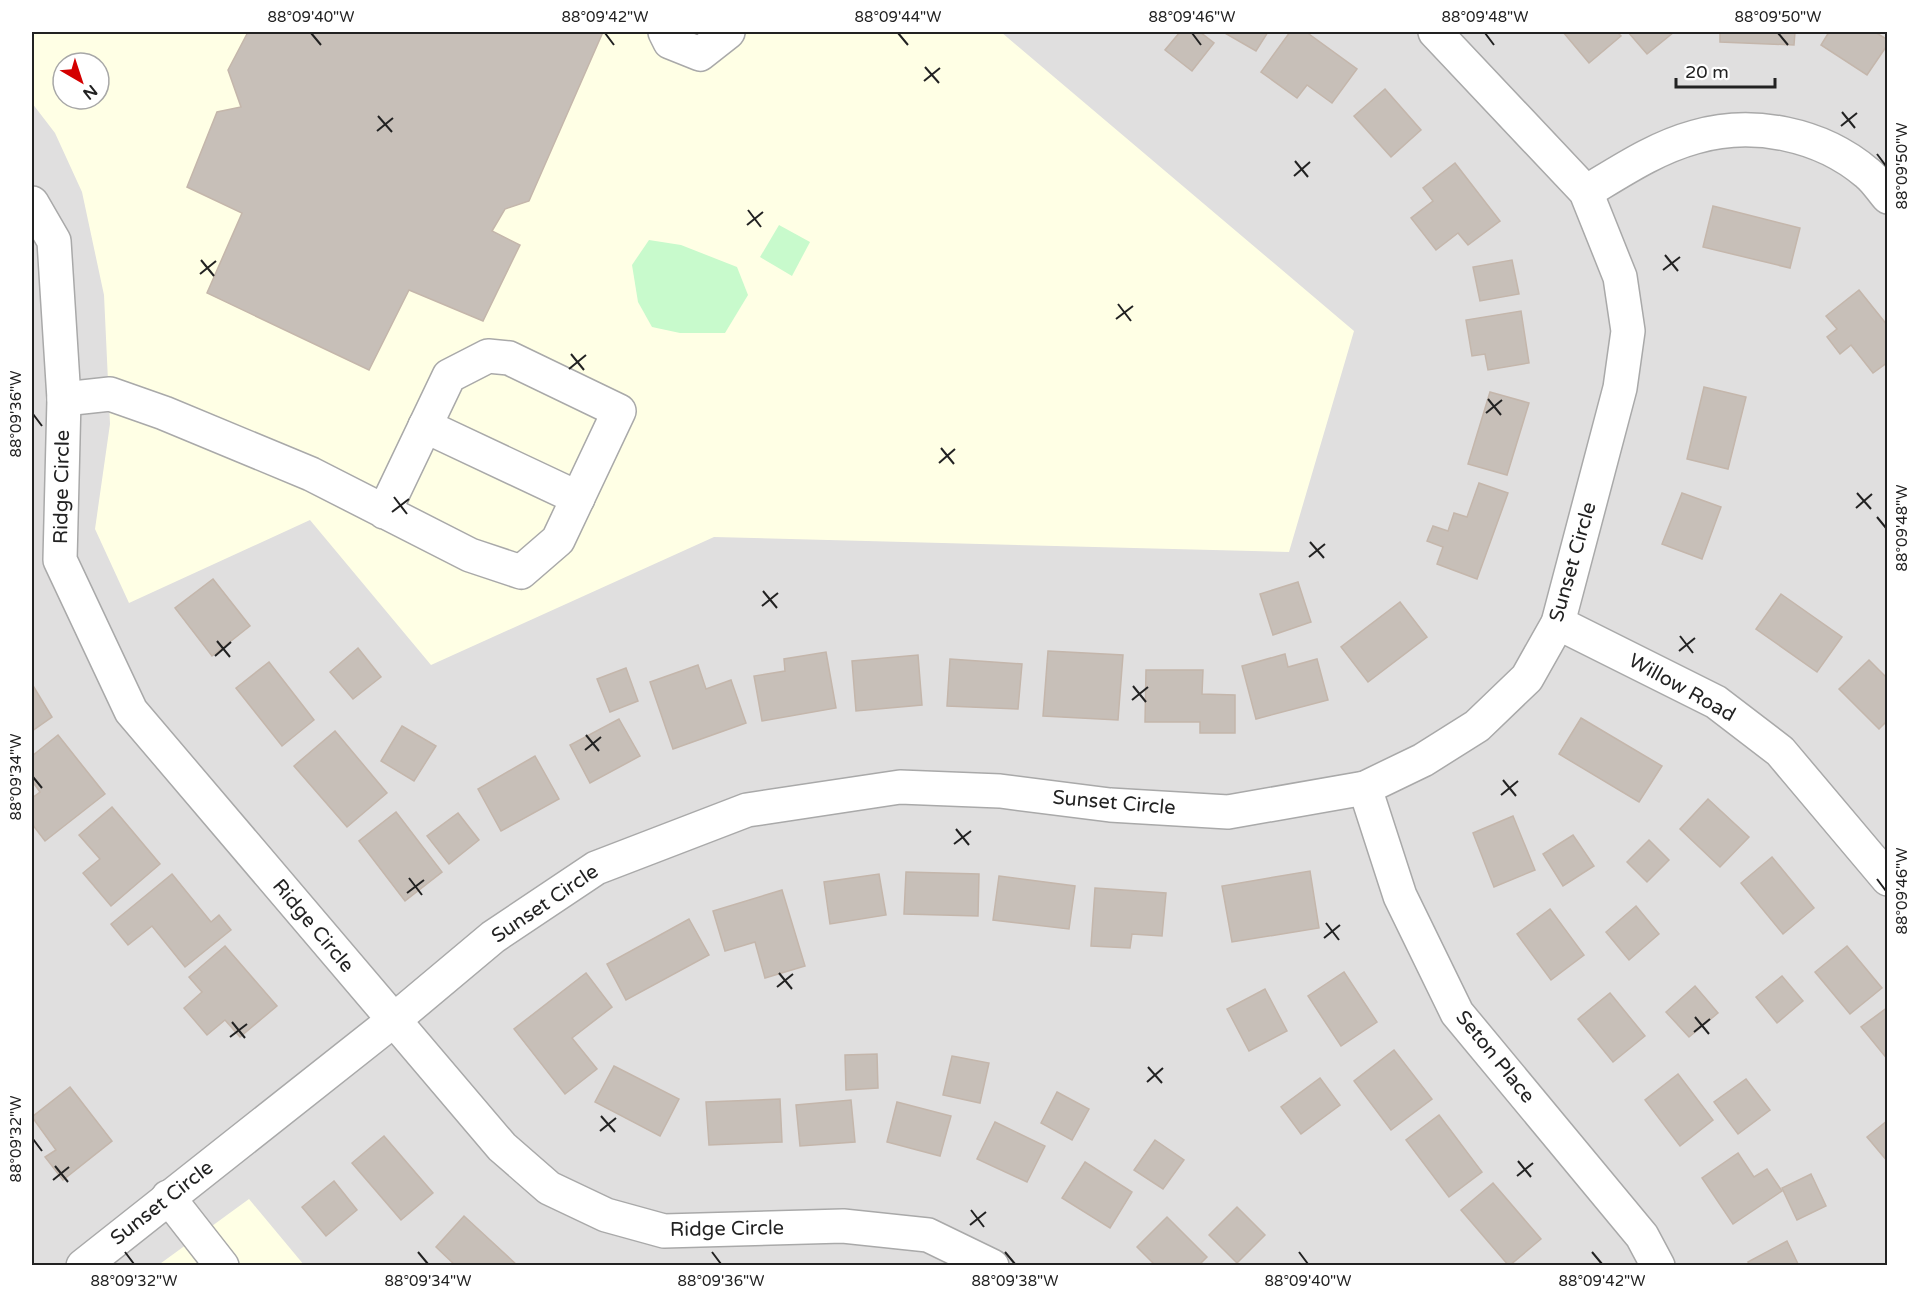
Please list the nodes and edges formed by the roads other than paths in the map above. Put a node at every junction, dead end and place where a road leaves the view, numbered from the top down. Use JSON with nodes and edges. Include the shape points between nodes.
{"nodes":[{"id":1,"x":665,"y":32,"type":"edge"},
{"id":2,"x":728,"y":32,"type":"edge"},
{"id":3,"x":1435,"y":32,"type":"edge"},
{"id":4,"x":1586,"y":192,"type":"junction"},
{"id":5,"x":1887,"y":197,"type":"edge"},
{"id":6,"x":32,"y":203,"type":"edge"},
{"id":7,"x":64,"y":399,"type":"junction"},
{"id":8,"x":425,"y":426,"type":"junction"},
{"id":9,"x":578,"y":498,"type":"junction"},
{"id":10,"x":384,"y":512,"type":"junction"},
{"id":11,"x":1558,"y":623,"type":"junction"},
{"id":12,"x":1365,"y":788,"type":"junction"},
{"id":13,"x":1887,"y":879,"type":"edge"},
{"id":14,"x":394,"y":1020,"type":"junction"},
{"id":15,"x":168,"y":1197,"type":"junction"},
{"id":16,"x":95,"y":1262,"type":"edge"},
{"id":17,"x":222,"y":1266,"type":"edge"},
{"id":18,"x":992,"y":1266,"type":"edge"},
{"id":19,"x":1658,"y":1266,"type":"edge"}],
"edges":[{"from":1,"to":2,"type":"street","via":[[670,42],[700,54]]},
{"from":3,"to":4,"type":"street","name":"Sunset Circle"},
{"from":4,"to":5,"type":"street","via":[[1642,158],[1696,136],[1757,129],[1817,142],[1868,173]]},
{"from":4,"to":11,"type":"street","name":"Sunset Circle","via":[[1620,277],[1628,332],[1620,388]]},
{"from":6,"to":7,"type":"street","name":"Ridge Circle","via":[[54,241]]},
{"from":7,"to":10,"type":"street","via":[[110,394],[164,413],[311,474]]},
{"from":7,"to":14,"type":"street","name":"Ridge Circle","via":[[60,560],[131,711]]},
{"from":8,"to":9,"type":"street"},
{"from":8,"to":9,"type":"street","via":[[449,376],[488,356],[509,358],[619,411]]},
{"from":8,"to":10,"type":"street"},
{"from":9,"to":10,"type":"street","via":[[558,540],[521,572],[470,555]]},
{"from":11,"to":12,"type":"street","name":"Sunset Circle","via":[[1527,678],[1477,726],[1423,760]]},
{"from":11,"to":13,"type":"street","name":"Willow Road","via":[[1716,702],[1780,751]]},
{"from":12,"to":14,"type":"street","name":"Sunset Circle","via":[[1228,812],[1110,805],[1000,791],[900,787],[747,810],[596,868],[493,937]]},
{"from":12,"to":19,"type":"street","name":"Seton Place","via":[[1400,896],[1457,1013],[1642,1236]]},
{"from":14,"to":15,"type":"street","name":"Sunset Circle"},
{"from":14,"to":18,"type":"street","name":"Ridge Circle","via":[[502,1147],[549,1188],[606,1215],[664,1232],[843,1226],[927,1235]]},
{"from":15,"to":16,"type":"street","name":"Sunset Circle"},
{"from":15,"to":17,"type":"street"}]}
